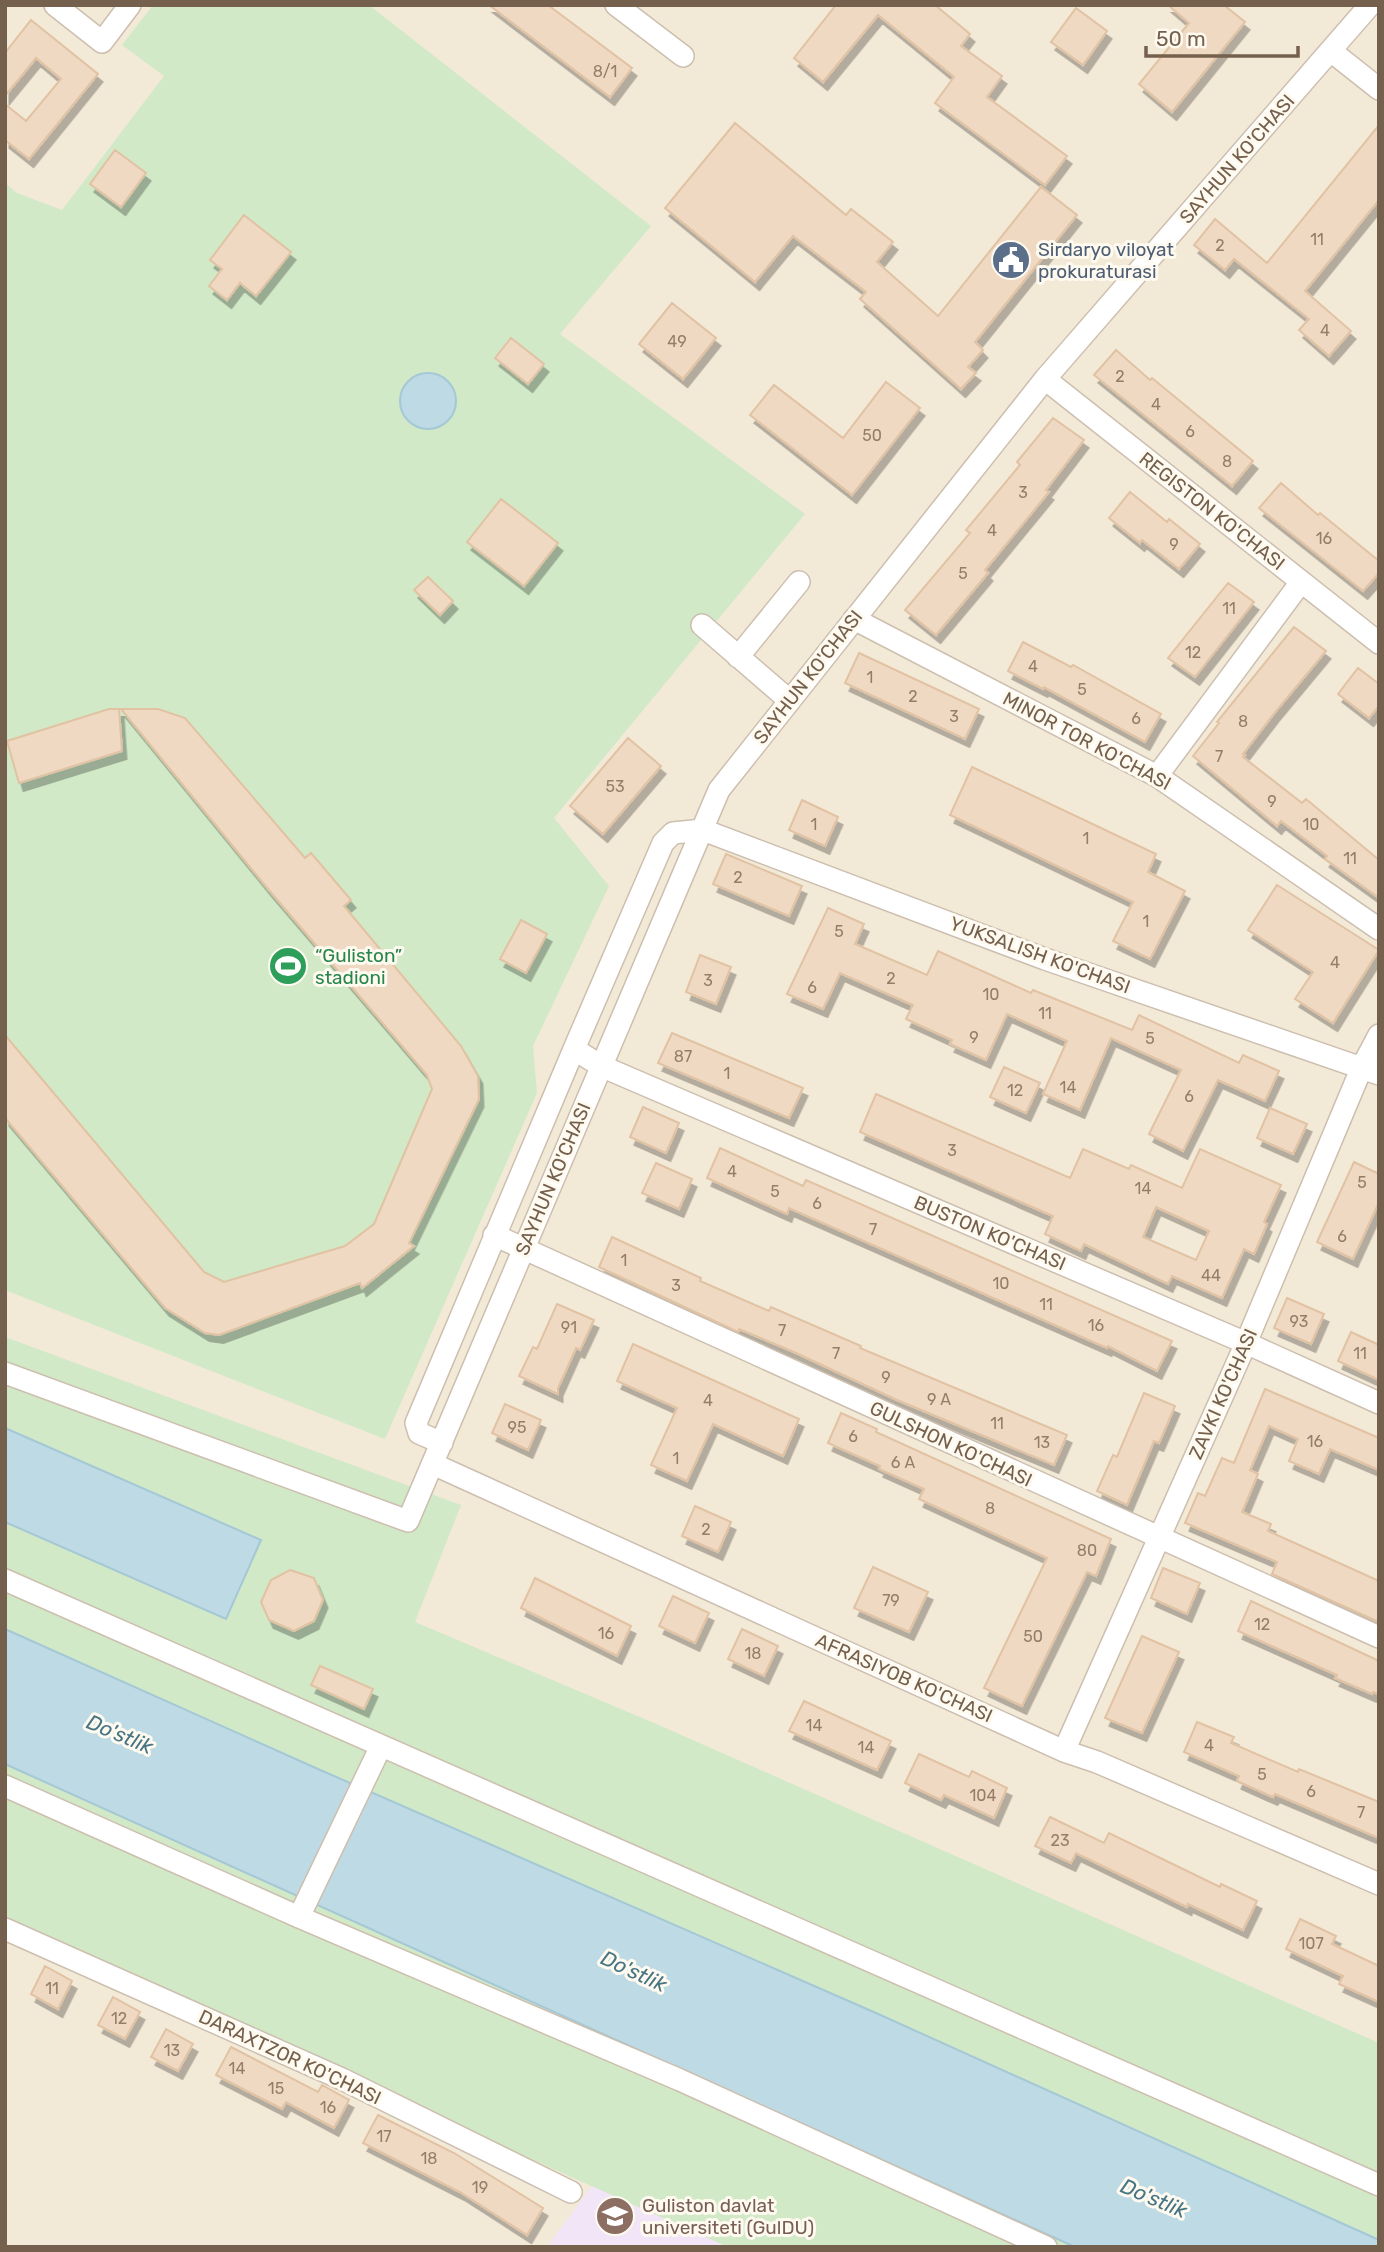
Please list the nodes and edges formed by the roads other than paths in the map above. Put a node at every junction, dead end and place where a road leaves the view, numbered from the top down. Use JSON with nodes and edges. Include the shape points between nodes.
{"nodes":[{"id":1,"x":55,"y":5,"type":"edge"},
{"id":2,"x":130,"y":5,"type":"edge"},
{"id":3,"x":616,"y":5,"type":"edge"},
{"id":4,"x":1370,"y":5,"type":"edge"},
{"id":5,"x":1331,"y":51,"type":"junction"},
{"id":6,"x":683,"y":56,"type":"dead end"},
{"id":7,"x":1379,"y":89,"type":"edge"},
{"id":8,"x":1045,"y":379,"type":"junction"},
{"id":9,"x":799,"y":582,"type":"dead end"},
{"id":10,"x":1301,"y":582,"type":"junction"},
{"id":11,"x":854,"y":619,"type":"junction"},
{"id":12,"x":702,"y":625,"type":"dead end"},
{"id":13,"x":1379,"y":643,"type":"edge"},
{"id":14,"x":738,"y":657,"type":"junction"},
{"id":15,"x":790,"y":701,"type":"junction"},
{"id":16,"x":1157,"y":776,"type":"junction"},
{"id":17,"x":703,"y":830,"type":"junction"},
{"id":18,"x":1379,"y":929,"type":"edge"},
{"id":19,"x":1379,"y":1035,"type":"edge"},
{"id":20,"x":574,"y":1049,"type":"junction"},
{"id":21,"x":601,"y":1066,"type":"junction"},
{"id":22,"x":1371,"y":1070,"type":"edge"},
{"id":23,"x":494,"y":1235,"type":"junction"},
{"id":24,"x":524,"y":1249,"type":"junction"},
{"id":25,"x":1246,"y":1343,"type":"junction"},
{"id":26,"x":5,"y":1373,"type":"edge"},
{"id":27,"x":1379,"y":1403,"type":"edge"},
{"id":28,"x":442,"y":1443,"type":"junction"},
{"id":29,"x":433,"y":1464,"type":"junction"},
{"id":30,"x":1158,"y":1538,"type":"junction"},
{"id":31,"x":5,"y":1580,"type":"edge"},
{"id":32,"x":1379,"y":1637,"type":"edge"},
{"id":33,"x":381,"y":1746,"type":"junction"},
{"id":34,"x":1064,"y":1751,"type":"junction"},
{"id":35,"x":5,"y":1786,"type":"edge"},
{"id":36,"x":1379,"y":1884,"type":"edge"},
{"id":37,"x":299,"y":1917,"type":"junction"},
{"id":38,"x":5,"y":1928,"type":"edge"},
{"id":39,"x":1379,"y":2185,"type":"edge"},
{"id":40,"x":570,"y":2192,"type":"dead end"},
{"id":41,"x":1046,"y":2247,"type":"edge"}],
"edges":[{"from":1,"to":2,"type":"street","via":[[102,43]]},
{"from":3,"to":6,"type":"street"},
{"from":4,"to":5,"type":"street","name":"SAYHUN KO'CHASI"},
{"from":5,"to":7,"type":"street"},
{"from":5,"to":8,"type":"street","name":"SAYHUN KO'CHASI"},
{"from":8,"to":10,"type":"street","name":"REGISTON KO'CHASI"},
{"from":8,"to":11,"type":"street","name":"SAYHUN KO'CHASI"},
{"from":9,"to":14,"type":"street"},
{"from":10,"to":13,"type":"street","name":"REGISTON KO'CHASI"},
{"from":10,"to":16,"type":"street"},
{"from":11,"to":15,"type":"street","name":"SAYHUN KO'CHASI"},
{"from":11,"to":16,"type":"street","name":"MINOR TOR KO'CHASI"},
{"from":12,"to":14,"type":"street"},
{"from":14,"to":15,"type":"street"},
{"from":15,"to":17,"type":"street","name":"SAYHUN KO'CHASI","via":[[719,790]]},
{"from":16,"to":18,"type":"street","name":"MINOR TOR KO'CHASI"},
{"from":17,"to":20,"type":"street","via":[[673,833],[663,843]]},
{"from":17,"to":21,"type":"street","name":"SAYHUN KO'CHASI"},
{"from":17,"to":22,"type":"street","name":"YUKSALISH KO'CHASI","via":[[1045,958]]},
{"from":19,"to":22,"type":"street","name":"ZAVKI KO'CHASI"},
{"from":20,"to":21,"type":"street","name":"BUSTON KO'CHASI"},
{"from":20,"to":23,"type":"street"},
{"from":21,"to":24,"type":"street","name":"SAYHUN KO'CHASI"},
{"from":21,"to":25,"type":"street","name":"BUSTON KO'CHASI"},
{"from":22,"to":25,"type":"street","name":"ZAVKI KO'CHASI"},
{"from":23,"to":24,"type":"street","name":"GULSHON KO'CHASI"},
{"from":23,"to":28,"type":"street","via":[[416,1423],[419,1433]]},
{"from":24,"to":28,"type":"street","name":"SAYHUN KO'CHASI"},
{"from":24,"to":30,"type":"street","name":"GULSHON KO'CHASI"},
{"from":25,"to":27,"type":"street","name":"BUSTON KO'CHASI"},
{"from":25,"to":30,"type":"street","name":"ZAVKI KO'CHASI"},
{"from":26,"to":29,"type":"street","name":"SAYHUN KO'CHASI","via":[[408,1521]]},
{"from":28,"to":29,"type":"street","name":"SAYHUN KO'CHASI"},
{"from":29,"to":34,"type":"street","name":"AFRASIYOB KO'CHASI"},
{"from":30,"to":32,"type":"street","name":"GULSHON KO'CHASI"},
{"from":30,"to":34,"type":"street","name":"ZAVKI KO'CHASI"},
{"from":31,"to":33,"type":"street"},
{"from":33,"to":37,"type":"street"},
{"from":33,"to":39,"type":"street"},
{"from":34,"to":36,"type":"street","name":"AFRASIYOB KO'CHASI"},
{"from":35,"to":37,"type":"street"},
{"from":37,"to":41,"type":"street","via":[[680,2080]]},
{"from":38,"to":40,"type":"street","name":"DARAXTZOR KO'CHASI","via":[[342,2079]]}]}
